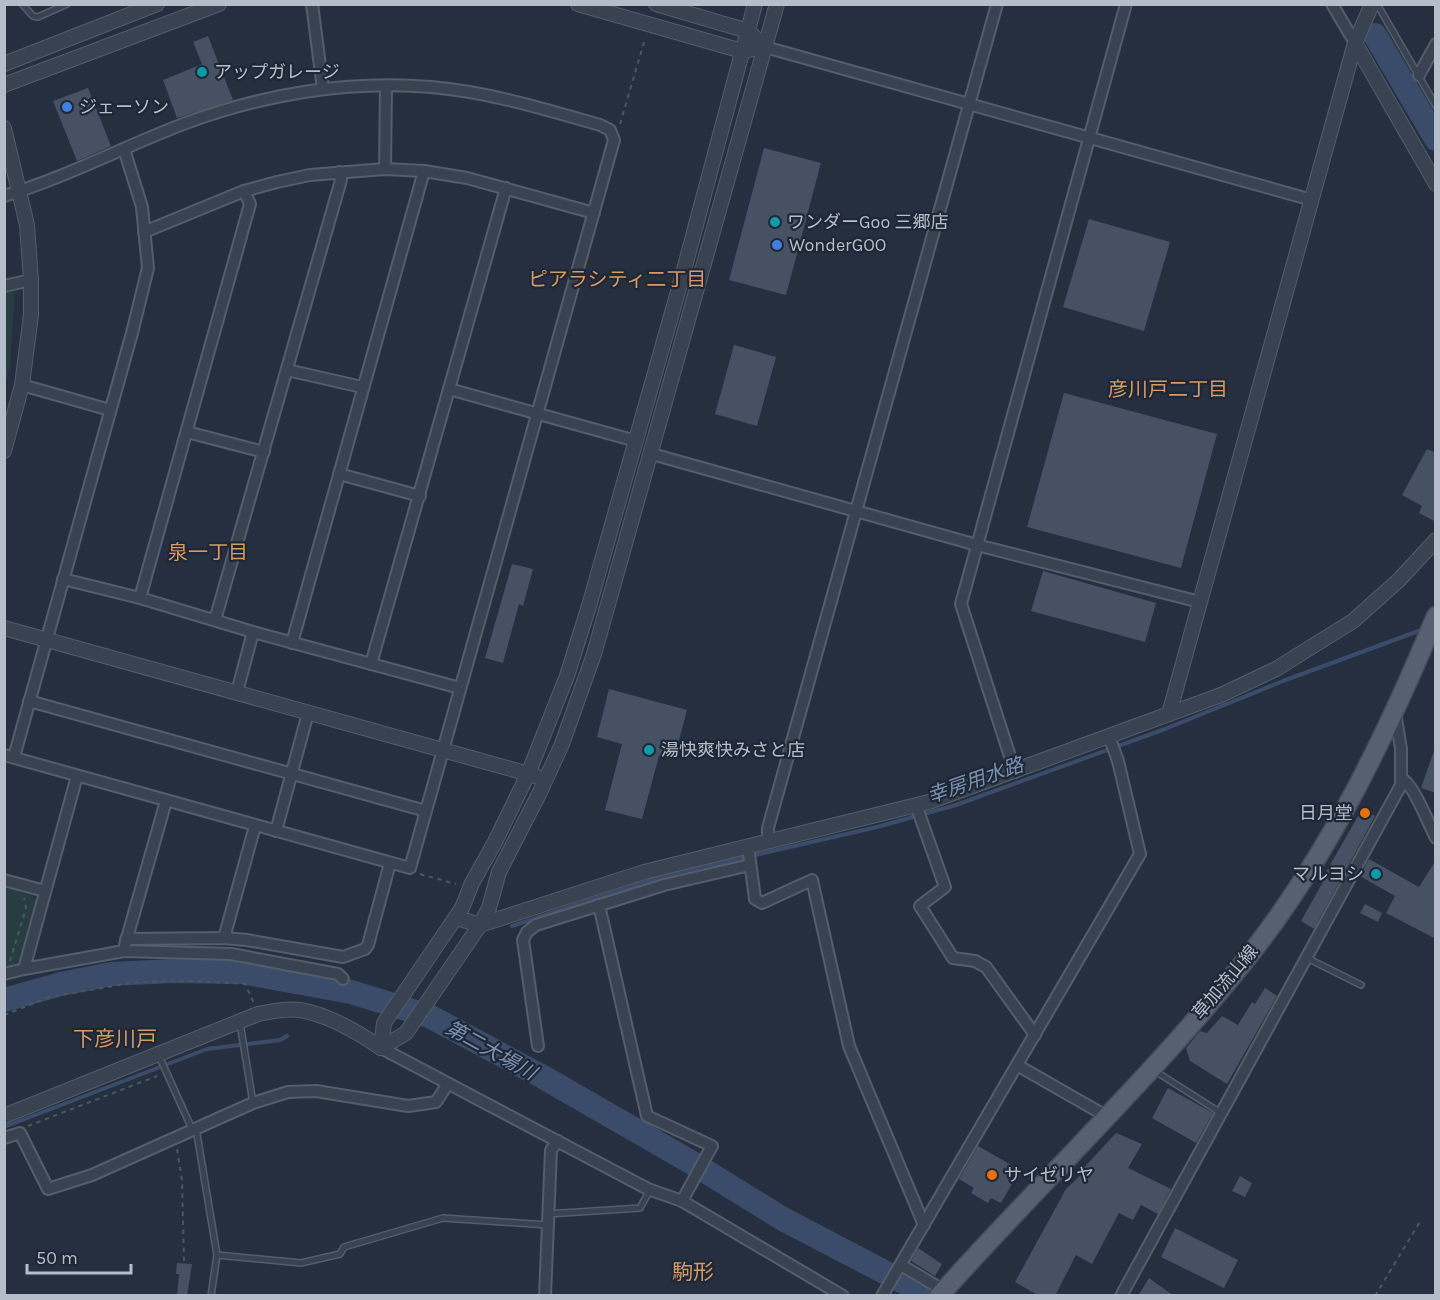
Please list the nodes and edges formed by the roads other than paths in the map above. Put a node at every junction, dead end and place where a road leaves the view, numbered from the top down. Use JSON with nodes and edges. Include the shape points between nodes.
{"nodes":[{"id":1,"x":22,"y":4,"type":"edge"},
{"id":2,"x":67,"y":4,"type":"edge"},
{"id":3,"x":157,"y":4,"type":"edge"},
{"id":4,"x":219,"y":4,"type":"edge"},
{"id":5,"x":312,"y":4,"type":"edge"},
{"id":6,"x":578,"y":4,"type":"edge"},
{"id":7,"x":656,"y":4,"type":"edge"},
{"id":8,"x":755,"y":4,"type":"edge"},
{"id":9,"x":777,"y":4,"type":"edge"},
{"id":10,"x":997,"y":4,"type":"edge"},
{"id":11,"x":1126,"y":4,"type":"edge"},
{"id":12,"x":1332,"y":4,"type":"edge"},
{"id":13,"x":1372,"y":4,"type":"edge"},
{"id":14,"x":1377,"y":4,"type":"edge"},
{"id":15,"x":748,"y":31,"type":"junction"},
{"id":16,"x":1355,"y":43,"type":"junction"},
{"id":17,"x":1436,"y":44,"type":"edge"},
{"id":18,"x":765,"y":47,"type":"junction"},
{"id":19,"x":742,"y":51,"type":"junction"},
{"id":20,"x":4,"y":64,"type":"edge"},
{"id":21,"x":1419,"y":75,"type":"junction"},
{"id":22,"x":4,"y":85,"type":"edge"},
{"id":23,"x":386,"y":86,"type":"junction"},
{"id":24,"x":323,"y":88,"type":"junction"},
{"id":25,"x":970,"y":104,"type":"junction"},
{"id":26,"x":1436,"y":106,"type":"edge"},
{"id":27,"x":4,"y":128,"type":"edge"},
{"id":28,"x":1089,"y":138,"type":"junction"},
{"id":29,"x":124,"y":149,"type":"junction"},
{"id":30,"x":385,"y":169,"type":"junction"},
{"id":31,"x":424,"y":171,"type":"junction"},
{"id":32,"x":339,"y":172,"type":"junction"},
{"id":33,"x":1436,"y":184,"type":"edge"},
{"id":34,"x":506,"y":188,"type":"junction"},
{"id":35,"x":20,"y":191,"type":"junction"},
{"id":36,"x":244,"y":191,"type":"junction"},
{"id":37,"x":4,"y":196,"type":"edge"},
{"id":38,"x":1312,"y":200,"type":"junction"},
{"id":39,"x":594,"y":213,"type":"junction"},
{"id":40,"x":144,"y":232,"type":"junction"},
{"id":41,"x":31,"y":280,"type":"junction"},
{"id":42,"x":4,"y":286,"type":"edge"},
{"id":43,"x":287,"y":370,"type":"junction"},
{"id":44,"x":22,"y":385,"type":"junction"},
{"id":45,"x":362,"y":387,"type":"junction"},
{"id":46,"x":449,"y":389,"type":"junction"},
{"id":47,"x":110,"y":410,"type":"junction"},
{"id":48,"x":537,"y":414,"type":"junction"},
{"id":49,"x":187,"y":432,"type":"junction"},
{"id":50,"x":636,"y":441,"type":"junction"},
{"id":51,"x":4,"y":451,"type":"edge"},
{"id":52,"x":264,"y":452,"type":"junction"},
{"id":53,"x":652,"y":454,"type":"junction"},
{"id":54,"x":339,"y":474,"type":"junction"},
{"id":55,"x":420,"y":496,"type":"junction"},
{"id":56,"x":856,"y":510,"type":"junction"},
{"id":57,"x":1436,"y":540,"type":"edge"},
{"id":58,"x":977,"y":545,"type":"junction"},
{"id":59,"x":63,"y":579,"type":"junction"},
{"id":60,"x":140,"y":598,"type":"junction"},
{"id":61,"x":1200,"y":602,"type":"junction"},
{"id":62,"x":215,"y":620,"type":"junction"},
{"id":63,"x":1432,"y":624,"type":"edge"},
{"id":64,"x":4,"y":628,"type":"edge"},
{"id":65,"x":253,"y":632,"type":"junction"},
{"id":66,"x":46,"y":640,"type":"junction"},
{"id":67,"x":292,"y":642,"type":"junction"},
{"id":68,"x":371,"y":664,"type":"junction"},
{"id":69,"x":460,"y":688,"type":"junction"},
{"id":70,"x":237,"y":692,"type":"junction"},
{"id":71,"x":29,"y":701,"type":"junction"},
{"id":72,"x":1395,"y":712,"type":"junction"},
{"id":73,"x":308,"y":713,"type":"junction"},
{"id":74,"x":1169,"y":714,"type":"junction"},
{"id":75,"x":1109,"y":736,"type":"junction"},
{"id":76,"x":443,"y":751,"type":"junction"},
{"id":77,"x":9,"y":756,"type":"edge"},
{"id":78,"x":1015,"y":772,"type":"junction"},
{"id":79,"x":292,"y":774,"type":"junction"},
{"id":80,"x":528,"y":774,"type":"junction"},
{"id":81,"x":77,"y":776,"type":"junction"},
{"id":82,"x":547,"y":779,"type":"junction"},
{"id":83,"x":1402,"y":779,"type":"junction"},
{"id":84,"x":166,"y":801,"type":"junction"},
{"id":85,"x":916,"y":806,"type":"junction"},
{"id":86,"x":426,"y":811,"type":"junction"},
{"id":87,"x":255,"y":826,"type":"junction"},
{"id":88,"x":276,"y":831,"type":"junction"},
{"id":89,"x":1436,"y":838,"type":"edge"},
{"id":90,"x":768,"y":842,"type":"junction"},
{"id":91,"x":748,"y":846,"type":"junction"},
{"id":92,"x":390,"y":863,"type":"junction"},
{"id":93,"x":750,"y":865,"type":"junction"},
{"id":94,"x":4,"y":880,"type":"edge"},
{"id":95,"x":45,"y":891,"type":"junction"},
{"id":96,"x":599,"y":905,"type":"junction"},
{"id":97,"x":457,"y":918,"type":"junction"},
{"id":98,"x":480,"y":925,"type":"junction"},
{"id":99,"x":224,"y":938,"type":"junction"},
{"id":100,"x":126,"y":939,"type":"junction"},
{"id":101,"x":124,"y":951,"type":"junction"},
{"id":102,"x":1306,"y":957,"type":"junction"},
{"id":103,"x":24,"y":969,"type":"junction"},
{"id":104,"x":4,"y":974,"type":"edge"},
{"id":105,"x":343,"y":979,"type":"dead end"},
{"id":106,"x":1361,"y":985,"type":"dead end"},
{"id":107,"x":239,"y":1022,"type":"junction"},
{"id":108,"x":1035,"y":1035,"type":"junction"},
{"id":109,"x":538,"y":1046,"type":"dead end"},
{"id":110,"x":381,"y":1048,"type":"junction"},
{"id":111,"x":160,"y":1057,"type":"junction"},
{"id":112,"x":1017,"y":1065,"type":"junction"},
{"id":113,"x":1151,"y":1068,"type":"junction"},
{"id":114,"x":447,"y":1085,"type":"junction"},
{"id":115,"x":253,"y":1103,"type":"junction"},
{"id":116,"x":1221,"y":1113,"type":"junction"},
{"id":117,"x":4,"y":1116,"type":"edge"},
{"id":118,"x":1106,"y":1116,"type":"junction"},
{"id":119,"x":194,"y":1129,"type":"junction"},
{"id":120,"x":4,"y":1138,"type":"edge"},
{"id":121,"x":558,"y":1141,"type":"junction"},
{"id":122,"x":650,"y":1190,"type":"junction"},
{"id":123,"x":681,"y":1201,"type":"junction"},
{"id":124,"x":548,"y":1219,"type":"junction"},
{"id":125,"x":924,"y":1225,"type":"junction"},
{"id":126,"x":217,"y":1255,"type":"junction"},
{"id":127,"x":901,"y":1265,"type":"junction"},
{"id":128,"x":884,"y":1293,"type":"edge"},
{"id":129,"x":941,"y":1293,"type":"edge"},
{"id":130,"x":211,"y":1296,"type":"edge"},
{"id":131,"x":545,"y":1296,"type":"edge"},
{"id":132,"x":843,"y":1296,"type":"edge"},
{"id":133,"x":1121,"y":1296,"type":"edge"}],
"edges":[{"from":1,"to":2,"type":"lane","via":[[38,17]]},
{"from":3,"to":20,"type":"street"},
{"from":4,"to":22,"type":"street"},
{"from":5,"to":24,"type":"street"},
{"from":6,"to":19,"type":"street"},
{"from":7,"to":15,"type":"street"},
{"from":8,"to":15,"type":"street"},
{"from":9,"to":18,"type":"street"},
{"from":10,"to":25,"type":"street"},
{"from":11,"to":28,"type":"street"},
{"from":12,"to":16,"type":"street"},
{"from":13,"to":16,"type":"street"},
{"from":14,"to":21,"type":"lane"},
{"from":15,"to":18,"type":"street"},
{"from":15,"to":19,"type":"street"},
{"from":16,"to":33,"type":"street"},
{"from":16,"to":38,"type":"street"},
{"from":17,"to":21,"type":"street"},
{"from":18,"to":19,"type":"street"},
{"from":18,"to":25,"type":"street"},
{"from":18,"to":53,"type":"street"},
{"from":19,"to":50,"type":"street"},
{"from":21,"to":26,"type":"lane"},
{"from":23,"to":24,"type":"street"},
{"from":23,"to":30,"type":"street"},
{"from":23,"to":39,"type":"street","via":[[431,87],[512,100],[610,130],[614,140]]},
{"from":24,"to":29,"type":"street","via":[[226,109]]},
{"from":25,"to":28,"type":"street"},
{"from":25,"to":56,"type":"street"},
{"from":27,"to":35,"type":"street"},
{"from":28,"to":38,"type":"street"},
{"from":28,"to":58,"type":"street"},
{"from":29,"to":35,"type":"street"},
{"from":29,"to":40,"type":"street","via":[[142,207]]},
{"from":30,"to":31,"type":"street"},
{"from":30,"to":32,"type":"street"},
{"from":31,"to":34,"type":"street"},
{"from":31,"to":45,"type":"street"},
{"from":32,"to":36,"type":"street"},
{"from":32,"to":43,"type":"street"},
{"from":34,"to":39,"type":"street"},
{"from":34,"to":46,"type":"street"},
{"from":35,"to":37,"type":"street"},
{"from":35,"to":41,"type":"street"},
{"from":36,"to":40,"type":"street"},
{"from":36,"to":49,"type":"street","via":[[250,204]]},
{"from":38,"to":61,"type":"street"},
{"from":39,"to":48,"type":"street"},
{"from":40,"to":47,"type":"street","via":[[148,268]]},
{"from":41,"to":42,"type":"street"},
{"from":41,"to":44,"type":"street"},
{"from":43,"to":45,"type":"street"},
{"from":43,"to":52,"type":"street"},
{"from":44,"to":47,"type":"street"},
{"from":44,"to":51,"type":"street"},
{"from":45,"to":54,"type":"street"},
{"from":46,"to":48,"type":"street"},
{"from":46,"to":55,"type":"street"},
{"from":47,"to":59,"type":"street"},
{"from":48,"to":50,"type":"street"},
{"from":48,"to":69,"type":"street"},
{"from":49,"to":52,"type":"street"},
{"from":49,"to":60,"type":"street"},
{"from":50,"to":80,"type":"street","via":[[567,676]]},
{"from":52,"to":62,"type":"street"},
{"from":53,"to":56,"type":"street"},
{"from":53,"to":82,"type":"street","via":[[594,654]]},
{"from":54,"to":55,"type":"street"},
{"from":54,"to":67,"type":"street"},
{"from":55,"to":68,"type":"street"},
{"from":56,"to":58,"type":"street"},
{"from":56,"to":90,"type":"street","via":[[768,828]]},
{"from":57,"to":74,"type":"street","via":[[1353,621],[1249,683]]},
{"from":58,"to":61,"type":"street"},
{"from":58,"to":78,"type":"street","via":[[961,604]]},
{"from":59,"to":60,"type":"street"},
{"from":59,"to":66,"type":"street"},
{"from":60,"to":62,"type":"street"},
{"from":61,"to":74,"type":"street"},
{"from":62,"to":65,"type":"street"},
{"from":63,"to":72,"type":"main road","name":"草加流山線"},
{"from":64,"to":66,"type":"street"},
{"from":65,"to":67,"type":"street"},
{"from":65,"to":70,"type":"street"},
{"from":66,"to":70,"type":"street"},
{"from":66,"to":71,"type":"street"},
{"from":67,"to":68,"type":"street"},
{"from":68,"to":69,"type":"street"},
{"from":69,"to":76,"type":"street"},
{"from":70,"to":73,"type":"street"},
{"from":71,"to":77,"type":"street"},
{"from":71,"to":79,"type":"street"},
{"from":72,"to":83,"type":"street"},
{"from":72,"to":113,"type":"main road","name":"草加流山線","via":[[1359,785],[1285,905],[1249,956]]},
{"from":73,"to":76,"type":"street"},
{"from":73,"to":79,"type":"street"},
{"from":74,"to":75,"type":"street"},
{"from":75,"to":78,"type":"street"},
{"from":75,"to":108,"type":"street","via":[[1140,854]]},
{"from":76,"to":80,"type":"street"},
{"from":76,"to":86,"type":"street"},
{"from":77,"to":81,"type":"street"},
{"from":78,"to":85,"type":"street"},
{"from":79,"to":86,"type":"street"},
{"from":79,"to":88,"type":"street"},
{"from":80,"to":82,"type":"street"},
{"from":80,"to":97,"type":"street"},
{"from":81,"to":84,"type":"street"},
{"from":81,"to":95,"type":"street"},
{"from":82,"to":98,"type":"street","via":[[499,872]]},
{"from":83,"to":89,"type":"street","via":[[1411,788]]},
{"from":83,"to":102,"type":"street"},
{"from":84,"to":87,"type":"street"},
{"from":84,"to":100,"type":"street"},
{"from":85,"to":90,"type":"street"},
{"from":85,"to":108,"type":"street","via":[[945,887],[920,906],[953,958],[987,967]]},
{"from":86,"to":92,"type":"street","via":[[410,868]]},
{"from":87,"to":88,"type":"street"},
{"from":87,"to":99,"type":"street"},
{"from":88,"to":92,"type":"street"},
{"from":90,"to":91,"type":"street"},
{"from":91,"to":93,"type":"street"},
{"from":91,"to":98,"type":"street","via":[[644,872]]},
{"from":92,"to":99,"type":"street","via":[[365,949],[343,957]]},
{"from":93,"to":96,"type":"street"},
{"from":93,"to":125,"type":"street","via":[[755,899],[762,903],[812,880],[849,1046]]},
{"from":94,"to":95,"type":"street"},
{"from":95,"to":103,"type":"street"},
{"from":96,"to":109,"type":"street","via":[[536,926],[523,940]]},
{"from":96,"to":123,"type":"street","via":[[647,1116],[712,1146]]},
{"from":97,"to":98,"type":"street"},
{"from":97,"to":110,"type":"street","via":[[384,1023]]},
{"from":98,"to":110,"type":"street","via":[[406,1033]]},
{"from":99,"to":100,"type":"street"},
{"from":100,"to":101,"type":"street"},
{"from":101,"to":103,"type":"street"},
{"from":101,"to":105,"type":"street","via":[[231,954],[338,974]]},
{"from":102,"to":106,"type":"lane"},
{"from":102,"to":116,"type":"street"},
{"from":103,"to":104,"type":"street"},
{"from":107,"to":110,"type":"street","via":[[258,1014],[300,1010],[330,1020]]},
{"from":107,"to":111,"type":"street"},
{"from":107,"to":115,"type":"lane"},
{"from":108,"to":112,"type":"street"},
{"from":110,"to":114,"type":"street"},
{"from":111,"to":117,"type":"street"},
{"from":111,"to":119,"type":"lane"},
{"from":112,"to":118,"type":"street"},
{"from":112,"to":125,"type":"street"},
{"from":113,"to":116,"type":"lane"},
{"from":113,"to":118,"type":"main road","name":"草加流山線"},
{"from":114,"to":115,"type":"street","via":[[436,1102],[408,1106],[305,1090]]},
{"from":114,"to":121,"type":"street"},
{"from":115,"to":119,"type":"street"},
{"from":116,"to":133,"type":"street"},
{"from":118,"to":129,"type":"main road","name":"草加流山線"},
{"from":119,"to":120,"type":"street","via":[[92,1175],[48,1189],[20,1133]]},
{"from":119,"to":126,"type":"lane"},
{"from":121,"to":122,"type":"street"},
{"from":121,"to":124,"type":"street","via":[[551,1150]]},
{"from":122,"to":123,"type":"street"},
{"from":122,"to":124,"type":"lane","via":[[640,1209]]},
{"from":123,"to":132,"type":"street"},
{"from":124,"to":126,"type":"lane","via":[[443,1218],[344,1247],[340,1254],[301,1263]]},
{"from":124,"to":131,"type":"street"},
{"from":125,"to":127,"type":"street"},
{"from":126,"to":130,"type":"lane"},
{"from":127,"to":128,"type":"street"},
{"from":127,"to":129,"type":"street"}]}
